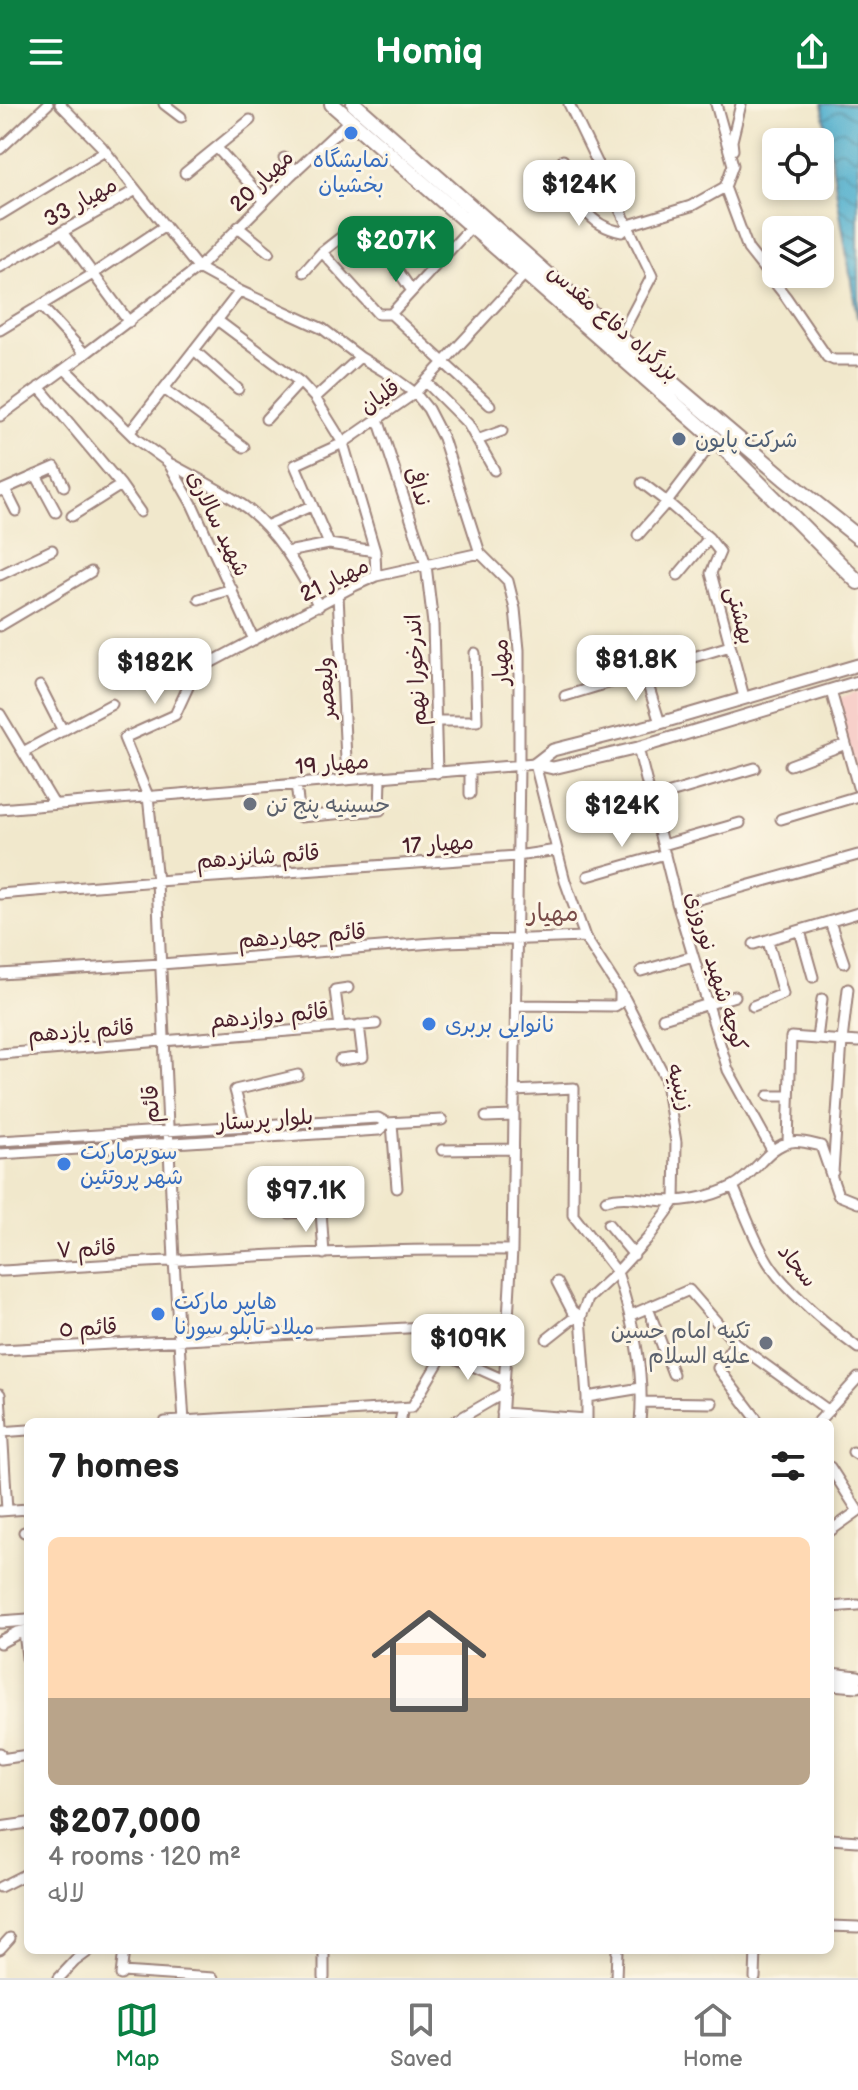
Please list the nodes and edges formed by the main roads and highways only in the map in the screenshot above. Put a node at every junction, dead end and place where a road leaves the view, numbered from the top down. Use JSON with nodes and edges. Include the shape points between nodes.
{"nodes":[{"id":1,"x":332,"y":104,"type":"edge"},
{"id":2,"x":354,"y":104,"type":"edge"},
{"id":3,"x":784,"y":478,"type":"junction"},
{"id":4,"x":858,"y":537,"type":"edge"},
{"id":5,"x":858,"y":547,"type":"edge"},
{"id":6,"x":835,"y":559,"type":"junction"},
{"id":7,"x":858,"y":571,"type":"edge"},
{"id":8,"x":858,"y":582,"type":"edge"},
{"id":9,"x":858,"y":665,"type":"edge"},
{"id":10,"x":858,"y":682,"type":"edge"},
{"id":11,"x":0,"y":1622,"type":"edge"},
{"id":12,"x":24,"y":1627,"type":"edge"},
{"id":13,"x":24,"y":1629,"type":"edge"},
{"id":14,"x":3,"y":1639,"type":"edge"},
{"id":15,"x":834,"y":1674,"type":"edge"},
{"id":16,"x":858,"y":1677,"type":"edge"},
{"id":17,"x":834,"y":1684,"type":"edge"},
{"id":18,"x":858,"y":1686,"type":"edge"}],
"edges":[{"from":1,"to":6,"type":"highway","name":"بزرگراه دفاع مقدس","via":[[715,439]]},
{"from":2,"to":3,"type":"highway","name":"بزرگراه دفاع مقدس"},
{"from":3,"to":4,"type":"highway","name":"بزرگراه دفاع مقدس"},
{"from":3,"to":5,"type":"main road"},
{"from":6,"to":7,"type":"main road"},
{"from":6,"to":8,"type":"highway","name":"بزرگراه دفاع مقدس"},
{"from":9,"to":10,"type":"main road","via":[[553,750],[535,764],[553,768],[638,748]]},
{"from":11,"to":12,"type":"main road"},
{"from":13,"to":14,"type":"main road"},
{"from":15,"to":16,"type":"main road"},
{"from":17,"to":18,"type":"main road"}]}
